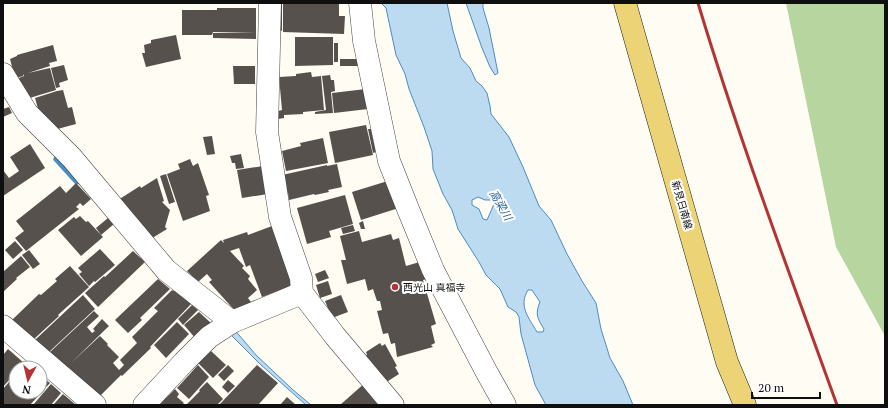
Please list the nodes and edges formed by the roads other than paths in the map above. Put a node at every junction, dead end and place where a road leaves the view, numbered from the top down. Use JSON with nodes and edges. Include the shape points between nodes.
{"nodes":[{"id":1,"x":270,"y":3,"type":"edge"},
{"id":2,"x":360,"y":3,"type":"edge"},
{"id":3,"x":625,"y":3,"type":"edge"},
{"id":4,"x":3,"y":74,"type":"edge"},
{"id":5,"x":302,"y":293,"type":"junction"},
{"id":6,"x":232,"y":322,"type":"junction"},
{"id":7,"x":3,"y":326,"type":"edge"},
{"id":8,"x":95,"y":405,"type":"edge"},
{"id":9,"x":144,"y":405,"type":"edge"},
{"id":10,"x":394,"y":405,"type":"edge"},
{"id":11,"x":505,"y":405,"type":"edge"},
{"id":12,"x":745,"y":405,"type":"edge"}],
"edges":[{"from":1,"to":5,"type":"street","via":[[267,132],[280,217],[301,278]]},
{"from":2,"to":11,"type":"street","via":[[364,40],[389,161],[434,270]]},
{"from":3,"to":12,"type":"main road","name":"新見日南線","via":[[727,362]]},
{"from":4,"to":6,"type":"street","via":[[27,113],[72,158],[166,270]]},
{"from":5,"to":6,"type":"street"},
{"from":5,"to":10,"type":"street"},
{"from":6,"to":9,"type":"street","via":[[209,337]]},
{"from":7,"to":8,"type":"street"}]}
